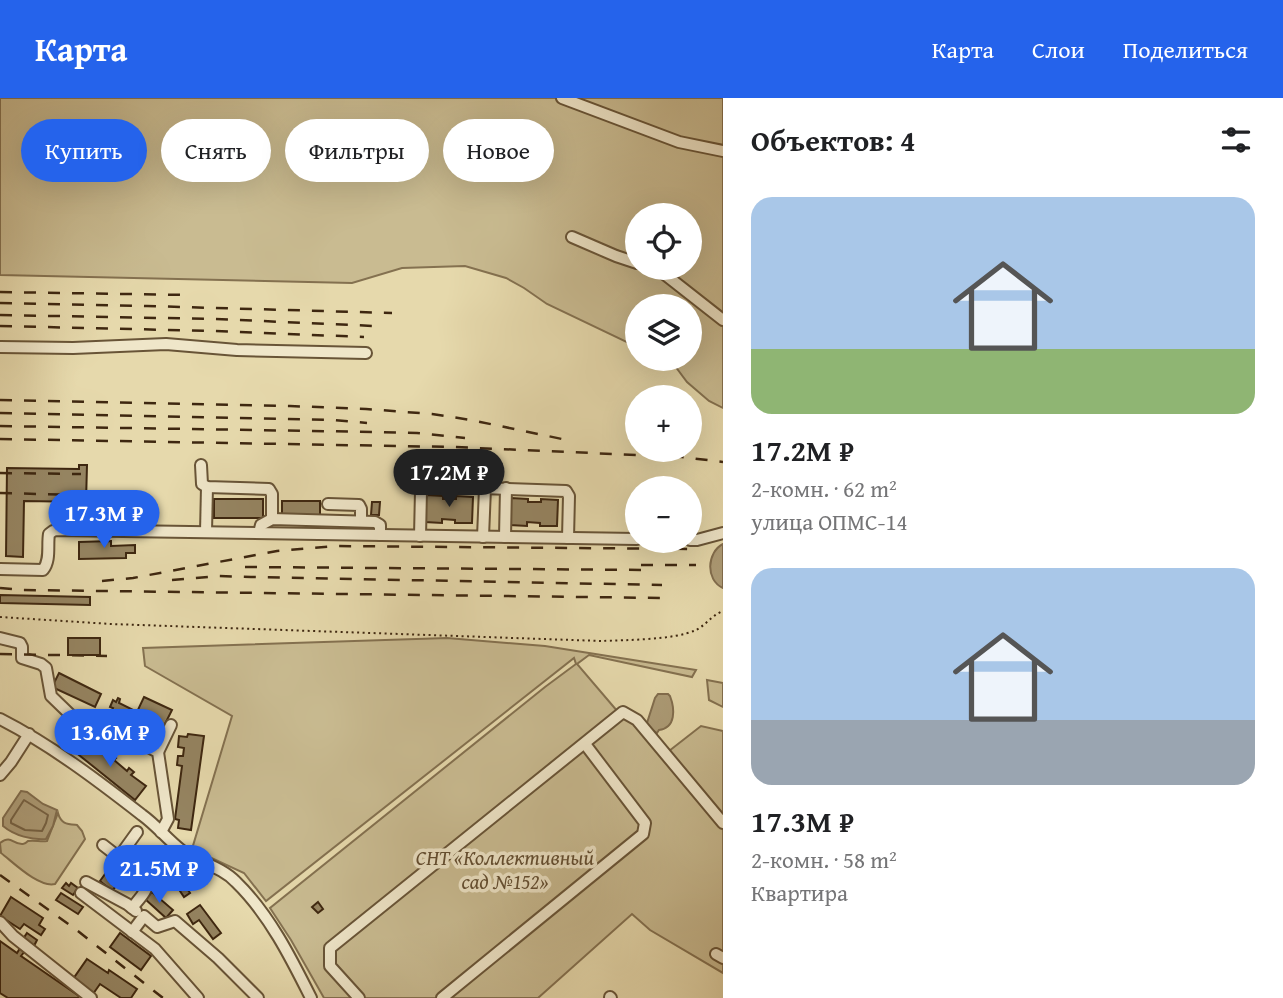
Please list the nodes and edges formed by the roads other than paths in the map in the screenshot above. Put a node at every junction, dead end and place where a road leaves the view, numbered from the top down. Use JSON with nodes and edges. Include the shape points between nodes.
{"nodes":[{"id":1,"x":562,"y":98,"type":"edge"},
{"id":2,"x":723,"y":151,"type":"edge"},
{"id":3,"x":572,"y":237,"type":"dead end"},
{"id":4,"x":625,"y":259,"type":"edge"},
{"id":5,"x":673,"y":280,"type":"edge"},
{"id":6,"x":723,"y":320,"type":"edge"},
{"id":7,"x":0,"y":347,"type":"edge"},
{"id":8,"x":366,"y":354,"type":"dead end"},
{"id":9,"x":201,"y":465,"type":"dead end"},
{"id":10,"x":207,"y":487,"type":"junction"},
{"id":11,"x":485,"y":488,"type":"junction"},
{"id":12,"x":506,"y":488,"type":"junction"},
{"id":13,"x":328,"y":504,"type":"dead end"},
{"id":14,"x":272,"y":519,"type":"junction"},
{"id":15,"x":361,"y":521,"type":"junction"},
{"id":16,"x":206,"y":532,"type":"junction"},
{"id":17,"x":259,"y":533,"type":"junction"},
{"id":18,"x":723,"y":533,"type":"edge"},
{"id":19,"x":384,"y":535,"type":"junction"},
{"id":20,"x":420,"y":536,"type":"junction"},
{"id":21,"x":484,"y":537,"type":"junction"},
{"id":22,"x":505,"y":537,"type":"junction"},
{"id":23,"x":568,"y":538,"type":"junction"},
{"id":24,"x":625,"y":539,"type":"edge"},
{"id":25,"x":702,"y":539,"type":"edge"},
{"id":26,"x":0,"y":569,"type":"edge"},
{"id":27,"x":0,"y":638,"type":"edge"},
{"id":28,"x":3,"y":721,"type":"edge"},
{"id":29,"x":171,"y":725,"type":"dead end"},
{"id":30,"x":29,"y":734,"type":"junction"},
{"id":31,"x":586,"y":744,"type":"junction"},
{"id":32,"x":158,"y":752,"type":"junction"},
{"id":33,"x":0,"y":775,"type":"edge"},
{"id":34,"x":723,"y":823,"type":"edge"},
{"id":35,"x":137,"y":832,"type":"dead end"},
{"id":36,"x":161,"y":832,"type":"junction"},
{"id":37,"x":103,"y":845,"type":"dead end"},
{"id":38,"x":119,"y":857,"type":"junction"},
{"id":39,"x":204,"y":864,"type":"junction"},
{"id":40,"x":180,"y":876,"type":"dead end"},
{"id":41,"x":132,"y":908,"type":"junction"},
{"id":42,"x":184,"y":910,"type":"dead end"},
{"id":43,"x":144,"y":916,"type":"junction"},
{"id":44,"x":175,"y":921,"type":"junction"},
{"id":45,"x":0,"y":922,"type":"edge"},
{"id":46,"x":132,"y":932,"type":"junction"},
{"id":47,"x":92,"y":998,"type":"edge"},
{"id":48,"x":198,"y":998,"type":"edge"},
{"id":49,"x":258,"y":998,"type":"edge"},
{"id":50,"x":311,"y":998,"type":"edge"},
{"id":51,"x":359,"y":998,"type":"edge"},
{"id":52,"x":442,"y":998,"type":"edge"}],
"edges":[{"from":1,"to":2,"type":"street","via":[[679,142]]},
{"from":3,"to":4,"type":"street"},
{"from":5,"to":6,"type":"street"},
{"from":7,"to":8,"type":"street","via":[[166,344]]},
{"from":9,"to":10,"type":"street","via":[[202,484]]},
{"from":10,"to":14,"type":"street","via":[[269,489]]},
{"from":10,"to":16,"type":"street"},
{"from":11,"to":12,"type":"street"},
{"from":11,"to":20,"type":"street","via":[[423,486]]},
{"from":11,"to":21,"type":"street"},
{"from":12,"to":22,"type":"street"},
{"from":12,"to":23,"type":"street","via":[[566,491]]},
{"from":13,"to":15,"type":"street","via":[[359,505]]},
{"from":14,"to":15,"type":"street"},
{"from":14,"to":17,"type":"street","via":[[261,525]]},
{"from":15,"to":19,"type":"street","via":[[378,523]]},
{"from":16,"to":17,"type":"street"},
{"from":16,"to":26,"type":"street","via":[[52,531],[43,570]]},
{"from":17,"to":19,"type":"street"},
{"from":18,"to":25,"type":"street"},
{"from":19,"to":20,"type":"street"},
{"from":20,"to":21,"type":"street"},
{"from":21,"to":22,"type":"street"},
{"from":22,"to":23,"type":"street"},
{"from":23,"to":24,"type":"street"},
{"from":27,"to":32,"type":"street","via":[[20,643],[22,658],[46,668],[51,696],[80,724],[100,735],[116,730]]},
{"from":28,"to":30,"type":"street"},
{"from":29,"to":32,"type":"street"},
{"from":30,"to":33,"type":"street"},
{"from":30,"to":36,"type":"street"},
{"from":31,"to":34,"type":"street","via":[[623,712],[637,720]]},
{"from":31,"to":51,"type":"street","via":[[330,948],[330,966]]},
{"from":31,"to":52,"type":"street","via":[[645,823],[643,834]]},
{"from":32,"to":36,"type":"street","via":[[168,820]]},
{"from":35,"to":38,"type":"street"},
{"from":36,"to":39,"type":"street"},
{"from":37,"to":38,"type":"street"},
{"from":38,"to":41,"type":"street","via":[[148,880]]},
{"from":39,"to":40,"type":"street"},
{"from":39,"to":50,"type":"street","via":[[229,875],[255,903]]},
{"from":41,"to":43,"type":"street"},
{"from":41,"to":46,"type":"street","via":[[83,887]]},
{"from":42,"to":44,"type":"street"},
{"from":43,"to":44,"type":"street","via":[[157,926]]},
{"from":43,"to":46,"type":"street"},
{"from":44,"to":49,"type":"street"},
{"from":45,"to":47,"type":"street"},
{"from":46,"to":48,"type":"street","via":[[155,949]]}]}
